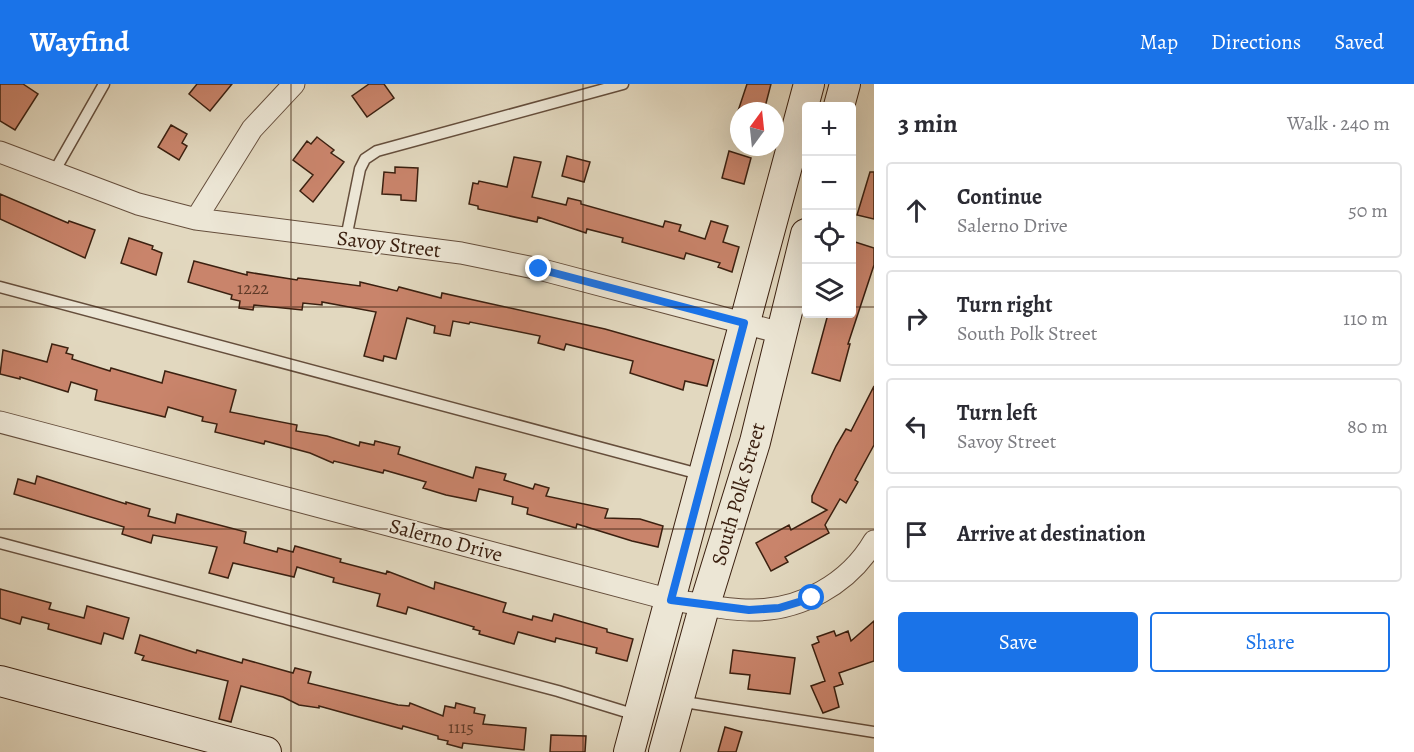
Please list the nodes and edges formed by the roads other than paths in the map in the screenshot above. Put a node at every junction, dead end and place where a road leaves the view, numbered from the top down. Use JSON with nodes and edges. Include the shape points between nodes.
{"nodes":[{"id":1,"x":104,"y":84,"type":"edge"},
{"id":2,"x":294,"y":84,"type":"edge"},
{"id":3,"x":623,"y":84,"type":"edge"},
{"id":4,"x":809,"y":84,"type":"edge"},
{"id":5,"x":845,"y":84,"type":"edge"},
{"id":6,"x":840,"y":102,"type":"edge"},
{"id":7,"x":0,"y":152,"type":"edge"},
{"id":8,"x":54,"y":172,"type":"junction"},
{"id":9,"x":196,"y":219,"type":"junction"},
{"id":10,"x":346,"y":238,"type":"junction"},
{"id":11,"x":802,"y":253,"type":"edge"},
{"id":12,"x":0,"y":287,"type":"edge"},
{"id":13,"x":744,"y":323,"type":"junction"},
{"id":14,"x":781,"y":333,"type":"junction"},
{"id":15,"x":0,"y":422,"type":"edge"},
{"id":16,"x":703,"y":475,"type":"junction"},
{"id":17,"x":874,"y":541,"type":"edge"},
{"id":18,"x":0,"y":543,"type":"edge"},
{"id":19,"x":671,"y":600,"type":"junction"},
{"id":20,"x":705,"y":604,"type":"junction"},
{"id":21,"x":0,"y":681,"type":"edge"},
{"id":22,"x":678,"y":701,"type":"junction"},
{"id":23,"x":639,"y":716,"type":"junction"},
{"id":24,"x":874,"y":732,"type":"edge"},
{"id":25,"x":266,"y":752,"type":"edge"},
{"id":26,"x":629,"y":752,"type":"edge"},
{"id":27,"x":664,"y":752,"type":"edge"}],
"edges":[{"from":1,"to":8,"type":"lane"},
{"from":2,"to":9,"type":"street","via":[[252,129]]},
{"from":3,"to":10,"type":"lane","via":[[377,151],[365,159],[360,169]]},
{"from":4,"to":13,"type":"main road","name":"South Polk Street"},
{"from":5,"to":6,"type":"main road"},
{"from":7,"to":8,"type":"street","name":"Savoy Street"},
{"from":8,"to":9,"type":"street","name":"Savoy Street","via":[[138,204]]},
{"from":9,"to":10,"type":"street","name":"Savoy Street"},
{"from":10,"to":13,"type":"street","name":"Savoy Street","via":[[461,253],[528,267]]},
{"from":11,"to":14,"type":"main road","name":"South Polk Street"},
{"from":12,"to":16,"type":"lane"},
{"from":13,"to":14,"type":"street","name":"Savoy Street"},
{"from":13,"to":16,"type":"main road","name":"South Polk Street"},
{"from":14,"to":20,"type":"main road","name":"South Polk Street","via":[[755,442]]},
{"from":15,"to":19,"type":"street","name":"Salerno Drive"},
{"from":16,"to":19,"type":"main road","name":"South Polk Street"},
{"from":17,"to":20,"type":"street","name":"Salerno Drive","via":[[841,580],[812,598],[779,608],[749,610]]},
{"from":18,"to":23,"type":"lane"},
{"from":19,"to":20,"type":"street","name":"Salerno Drive"},
{"from":19,"to":23,"type":"main road","name":"South Polk Street"},
{"from":20,"to":22,"type":"main road","name":"South Polk Street"},
{"from":21,"to":25,"type":"main road"},
{"from":22,"to":24,"type":"lane"},
{"from":22,"to":27,"type":"main road","name":"South Polk Street"},
{"from":23,"to":26,"type":"main road","name":"South Polk Street"}]}
